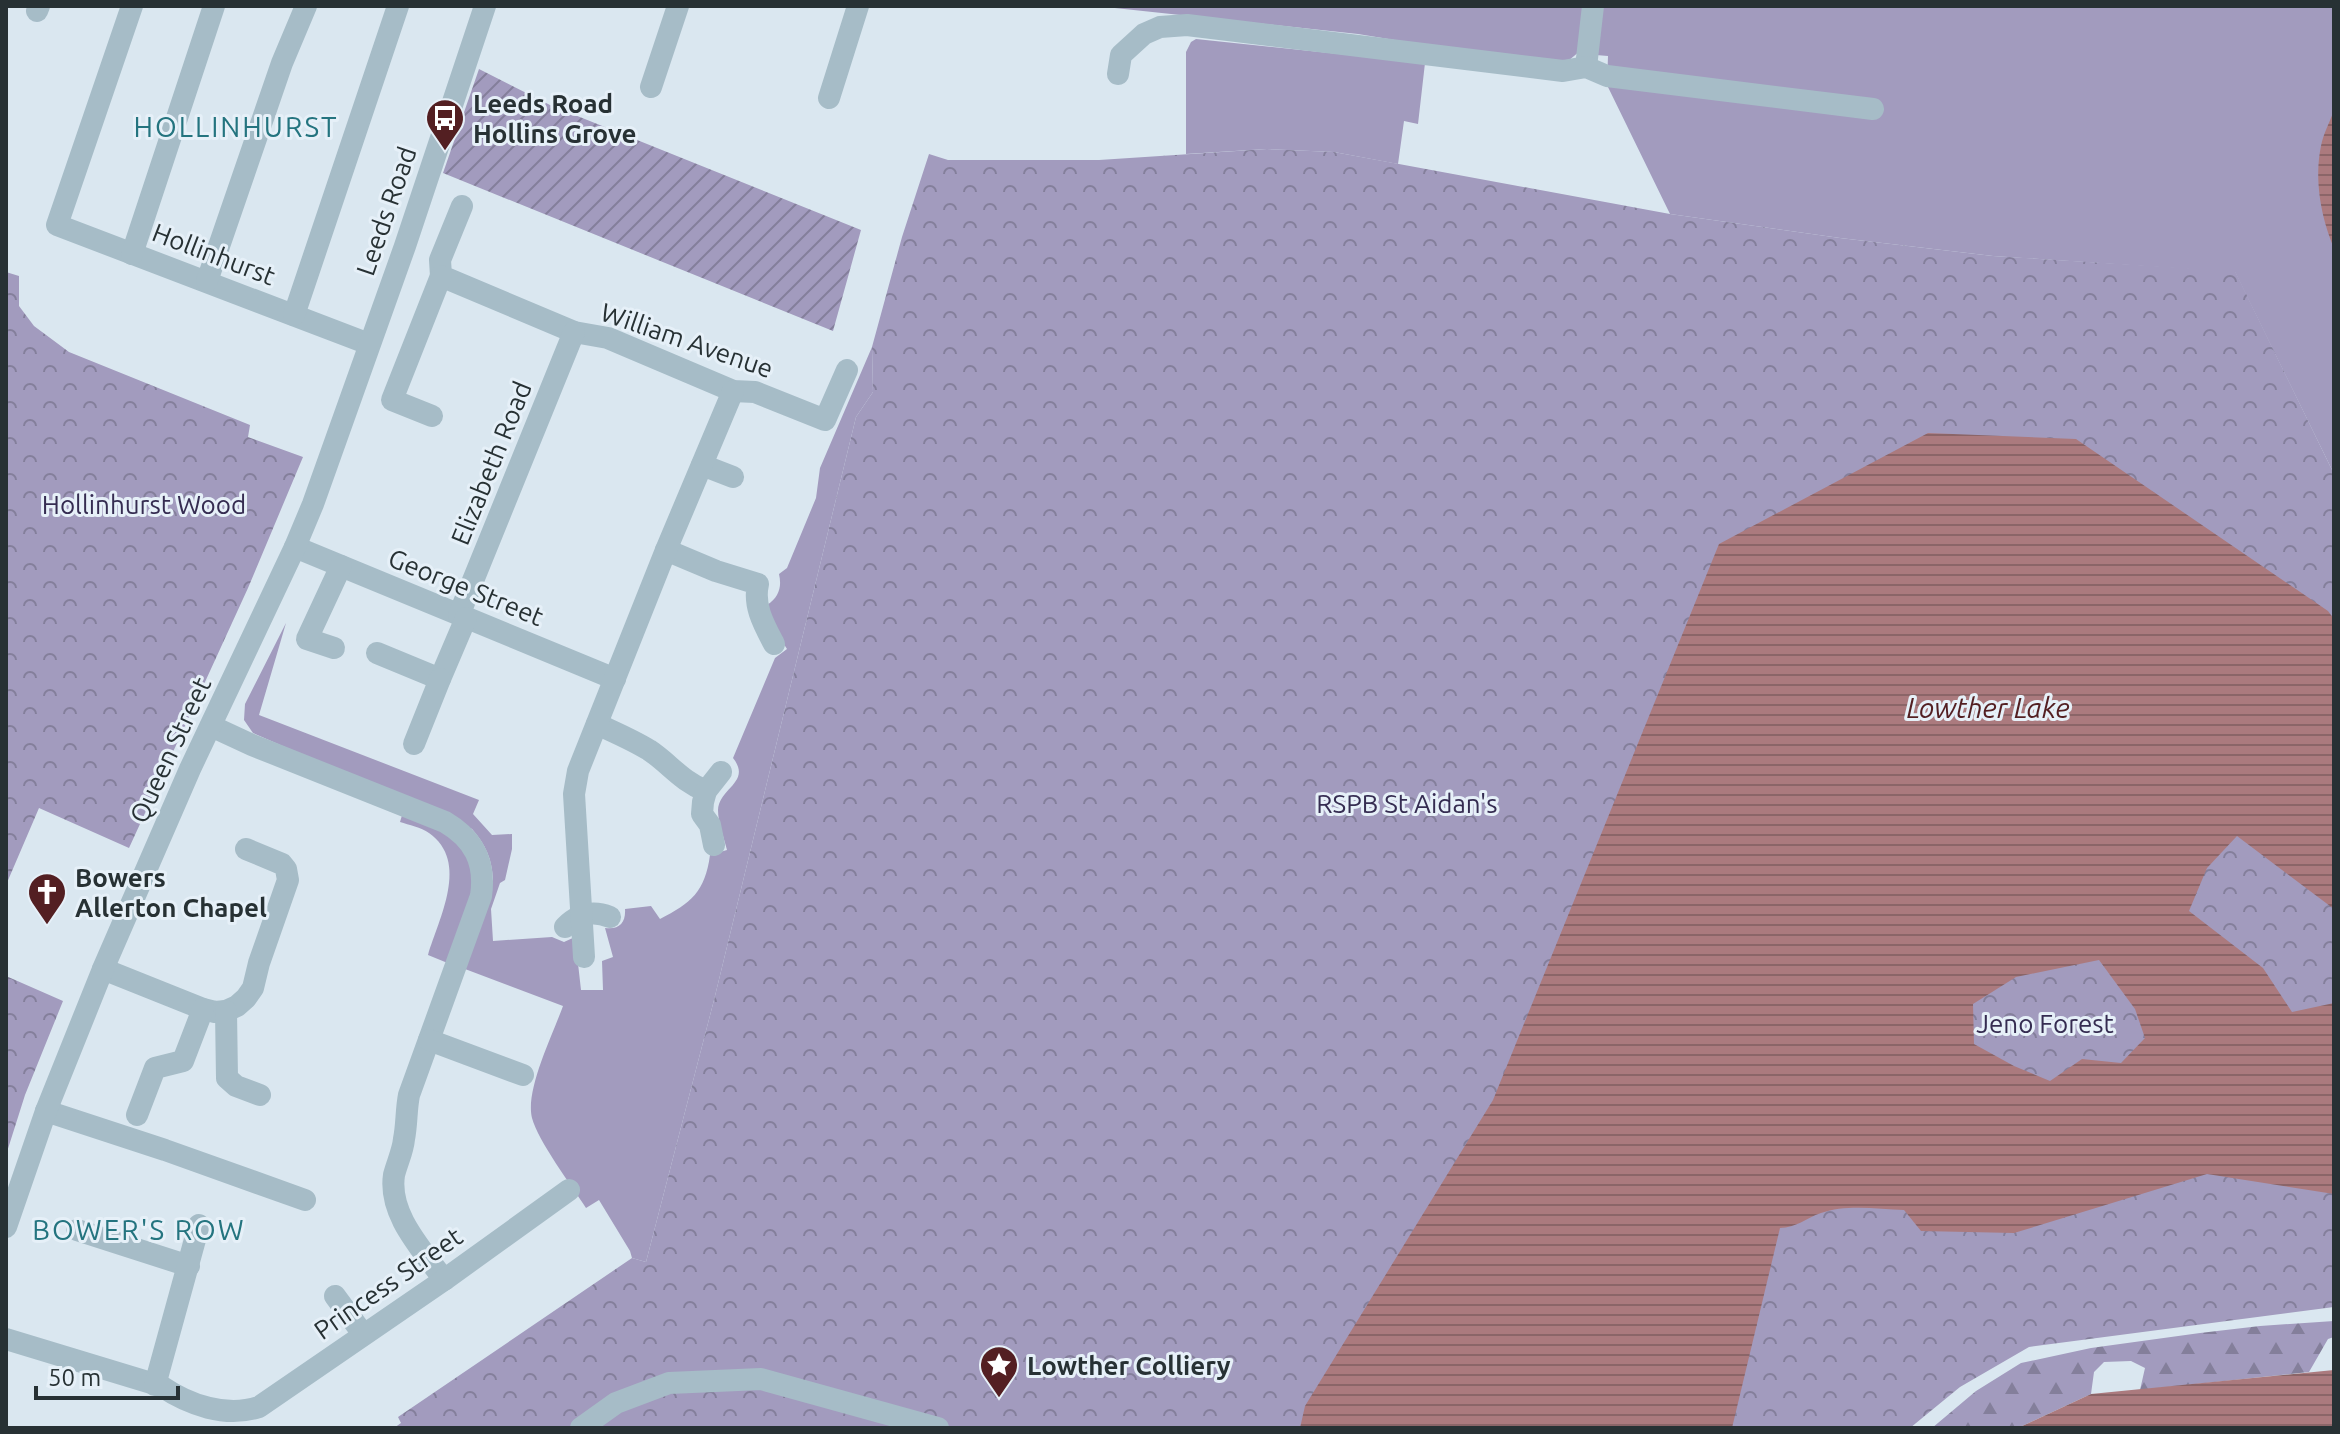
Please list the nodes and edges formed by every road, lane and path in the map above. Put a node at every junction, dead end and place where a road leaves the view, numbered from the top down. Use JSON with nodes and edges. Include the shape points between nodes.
{"nodes":[{"id":1,"x":132,"y":6,"type":"edge"},
{"id":2,"x":214,"y":6,"type":"edge"},
{"id":3,"x":306,"y":6,"type":"edge"},
{"id":4,"x":398,"y":6,"type":"edge"},
{"id":5,"x":485,"y":6,"type":"edge"},
{"id":6,"x":678,"y":6,"type":"edge"},
{"id":7,"x":858,"y":6,"type":"edge"},
{"id":8,"x":1593,"y":6,"type":"edge"},
{"id":9,"x":1586,"y":67,"type":"junction"},
{"id":10,"x":1118,"y":74,"type":"dead end"},
{"id":11,"x":651,"y":87,"type":"dead end"},
{"id":12,"x":829,"y":98,"type":"dead end"},
{"id":13,"x":1873,"y":109,"type":"dead end"},
{"id":14,"x":462,"y":206,"type":"dead end"},
{"id":15,"x":132,"y":254,"type":"junction"},
{"id":16,"x":441,"y":276,"type":"junction"},
{"id":17,"x":207,"y":281,"type":"junction"},
{"id":18,"x":294,"y":315,"type":"junction"},
{"id":19,"x":574,"y":332,"type":"junction"},
{"id":20,"x":369,"y":344,"type":"junction"},
{"id":21,"x":847,"y":370,"type":"dead end"},
{"id":22,"x":733,"y":391,"type":"junction"},
{"id":23,"x":432,"y":416,"type":"dead end"},
{"id":24,"x":338,"y":433,"type":"joint"},
{"id":25,"x":702,"y":465,"type":"junction"},
{"id":26,"x":733,"y":477,"type":"dead end"},
{"id":27,"x":295,"y":547,"type":"junction"},
{"id":28,"x":666,"y":550,"type":"junction"},
{"id":29,"x":341,"y":566,"type":"junction"},
{"id":30,"x":462,"y":616,"type":"junction"},
{"id":31,"x":774,"y":644,"type":"dead end"},
{"id":32,"x":334,"y":648,"type":"dead end"},
{"id":33,"x":377,"y":653,"type":"dead end"},
{"id":34,"x":440,"y":679,"type":"junction"},
{"id":35,"x":615,"y":679,"type":"junction"},
{"id":36,"x":597,"y":724,"type":"junction"},
{"id":37,"x":211,"y":726,"type":"junction"},
{"id":38,"x":414,"y":744,"type":"dead end"},
{"id":39,"x":721,"y":772,"type":"dead end"},
{"id":40,"x":706,"y":791,"type":"junction"},
{"id":41,"x":714,"y":845,"type":"dead end"},
{"id":42,"x":246,"y":849,"type":"dead end"},
{"id":43,"x":610,"y":917,"type":"dead end"},
{"id":44,"x":573,"y":921,"type":"junction"},
{"id":45,"x":584,"y":957,"type":"dead end"},
{"id":46,"x":103,"y":969,"type":"junction"},
{"id":47,"x":203,"y":1009,"type":"junction"},
{"id":48,"x":226,"y":1011,"type":"junction"},
{"id":49,"x":429,"y":1040,"type":"junction"},
{"id":50,"x":523,"y":1075,"type":"dead end"},
{"id":51,"x":260,"y":1095,"type":"dead end"},
{"id":52,"x":46,"y":1111,"type":"junction"},
{"id":53,"x":137,"y":1115,"type":"dead end"},
{"id":54,"x":569,"y":1190,"type":"dead end"},
{"id":55,"x":305,"y":1200,"type":"dead end"},
{"id":56,"x":199,"y":1225,"type":"dead end"},
{"id":57,"x":6,"y":1227,"type":"edge"},
{"id":58,"x":77,"y":1230,"type":"dead end"},
{"id":59,"x":189,"y":1266,"type":"junction"},
{"id":60,"x":444,"y":1280,"type":"junction"},
{"id":61,"x":335,"y":1296,"type":"dead end"},
{"id":62,"x":363,"y":1334,"type":"junction"},
{"id":63,"x":6,"y":1339,"type":"edge"},
{"id":64,"x":155,"y":1385,"type":"junction"},
{"id":65,"x":581,"y":1428,"type":"edge"},
{"id":66,"x":938,"y":1428,"type":"edge"}],
"edges":[{"from":1,"to":15,"type":"street","via":[[57,225]]},
{"from":2,"to":15,"type":"street","name":"Hollinhurst"},
{"from":3,"to":17,"type":"street"},
{"from":4,"to":18,"type":"street","name":"Hollinhurst"},
{"from":5,"to":20,"type":"street","name":"Leeds Road"},
{"from":6,"to":11,"type":"street"},
{"from":7,"to":12,"type":"street"},
{"from":8,"to":9,"type":"street"},
{"from":9,"to":10,"type":"street","via":[[1563,71],[1187,25],[1144,34],[1121,55]]},
{"from":9,"to":13,"type":"street","via":[[1607,76]]},
{"from":14,"to":16,"type":"street","via":[[440,260]]},
{"from":15,"to":17,"type":"street","name":"Hollinhurst"},
{"from":16,"to":19,"type":"street","name":"William Avenue"},
{"from":16,"to":23,"type":"street","via":[[392,400]]},
{"from":17,"to":18,"type":"street","name":"Hollinhurst"},
{"from":18,"to":20,"type":"street","name":"Hollinhurst"},
{"from":19,"to":22,"type":"street","name":"William Avenue","via":[[608,338]]},
{"from":19,"to":30,"type":"street","name":"Elizabeth Road"},
{"from":20,"to":24,"type":"street","name":"Leeds Road"},
{"from":21,"to":22,"type":"street","name":"William Avenue","via":[[825,420],[755,392]]},
{"from":22,"to":25,"type":"street"},
{"from":24,"to":27,"type":"street","name":"Queen Street"},
{"from":25,"to":26,"type":"street"},
{"from":25,"to":28,"type":"street"},
{"from":27,"to":29,"type":"street","name":"George Street"},
{"from":27,"to":37,"type":"street","name":"Queen Street"},
{"from":28,"to":31,"type":"street","via":[[758,584],[757,606]]},
{"from":28,"to":35,"type":"street"},
{"from":29,"to":30,"type":"street","name":"George Street"},
{"from":29,"to":32,"type":"street","via":[[307,639]]},
{"from":30,"to":34,"type":"street","name":"Elizabeth Road"},
{"from":30,"to":35,"type":"street","name":"George Street"},
{"from":33,"to":34,"type":"street"},
{"from":34,"to":38,"type":"street","name":"Elizabeth Road"},
{"from":35,"to":36,"type":"street"},
{"from":36,"to":40,"type":"street","via":[[648,750]]},
{"from":36,"to":44,"type":"street","via":[[574,794]]},
{"from":37,"to":46,"type":"street","name":"Queen Street"},
{"from":37,"to":49,"type":"street","via":[[445,822],[477,852],[481,896]]},
{"from":39,"to":40,"type":"street"},
{"from":40,"to":41,"type":"street","via":[[702,814]]},
{"from":42,"to":48,"type":"street","via":[[282,864],[288,880],[253,988]]},
{"from":43,"to":44,"type":"street","via":[[598,913]]},
{"from":44,"to":45,"type":"street"},
{"from":46,"to":47,"type":"street"},
{"from":46,"to":52,"type":"street","name":"Queen Street"},
{"from":47,"to":48,"type":"street"},
{"from":47,"to":53,"type":"street","via":[[183,1061],[155,1068]]},
{"from":48,"to":51,"type":"street","via":[[227,1078]]},
{"from":49,"to":50,"type":"street"},
{"from":49,"to":60,"type":"street","via":[[409,1095],[394,1190],[401,1217]]},
{"from":52,"to":55,"type":"street"},
{"from":52,"to":57,"type":"street","name":"Queen Street"},
{"from":54,"to":60,"type":"street","name":"Princess Street"},
{"from":56,"to":59,"type":"street"},
{"from":58,"to":59,"type":"street"},
{"from":59,"to":64,"type":"street"},
{"from":60,"to":62,"type":"street","name":"Princess Street"},
{"from":61,"to":62,"type":"street"},
{"from":62,"to":64,"type":"street","name":"Princess Street","via":[[248,1411],[200,1405]]},
{"from":63,"to":64,"type":"street","name":"Princess Street"},
{"from":65,"to":66,"type":"street","via":[[616,1403],[669,1383],[761,1379]]}]}
